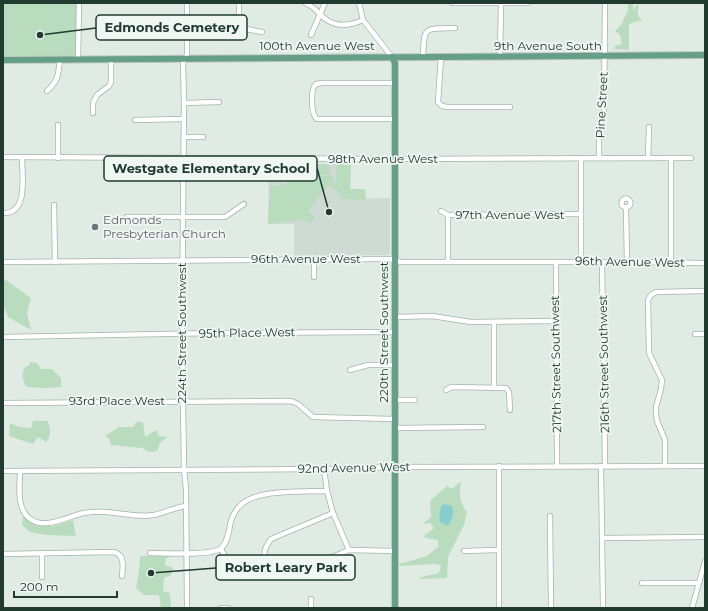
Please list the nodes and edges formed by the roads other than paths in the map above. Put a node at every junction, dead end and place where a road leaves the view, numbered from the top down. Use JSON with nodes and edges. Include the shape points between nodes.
{"nodes":[{"id":1,"x":79,"y":3,"type":"edge"},
{"id":2,"x":187,"y":3,"type":"edge"},
{"id":3,"x":238,"y":3,"type":"edge"},
{"id":4,"x":305,"y":3,"type":"edge"},
{"id":5,"x":325,"y":3,"type":"edge"},
{"id":6,"x":359,"y":3,"type":"edge"},
{"id":7,"x":452,"y":3,"type":"edge"},
{"id":8,"x":501,"y":3,"type":"edge"},
{"id":9,"x":528,"y":3,"type":"edge"},
{"id":10,"x":605,"y":3,"type":"edge"},
{"id":11,"x":320,"y":13,"type":"junction"},
{"id":12,"x":363,"y":20,"type":"junction"},
{"id":13,"x":187,"y":23,"type":"junction"},
{"id":14,"x":110,"y":28,"type":"dead end"},
{"id":15,"x":455,"y":28,"type":"dead end"},
{"id":16,"x":262,"y":32,"type":"dead end"},
{"id":17,"x":311,"y":35,"type":"dead end"},
{"id":18,"x":705,"y":55,"type":"edge"},
{"id":19,"x":604,"y":56,"type":"junction"},
{"id":20,"x":392,"y":57,"type":"junction"},
{"id":21,"x":441,"y":57,"type":"junction"},
{"id":22,"x":500,"y":57,"type":"junction"},
{"id":23,"x":185,"y":58,"type":"junction"},
{"id":24,"x":423,"y":58,"type":"junction"},
{"id":25,"x":60,"y":59,"type":"junction"},
{"id":26,"x":78,"y":59,"type":"junction"},
{"id":27,"x":111,"y":59,"type":"junction"},
{"id":28,"x":3,"y":60,"type":"edge"},
{"id":29,"x":395,"y":83,"type":"junction"},
{"id":30,"x":47,"y":92,"type":"dead end"},
{"id":31,"x":219,"y":102,"type":"dead end"},
{"id":32,"x":184,"y":103,"type":"junction"},
{"id":33,"x":510,"y":107,"type":"dead end"},
{"id":34,"x":93,"y":114,"type":"dead end"},
{"id":35,"x":184,"y":119,"type":"junction"},
{"id":36,"x":395,"y":119,"type":"junction"},
{"id":37,"x":135,"y":120,"type":"dead end"},
{"id":38,"x":58,"y":125,"type":"dead end"},
{"id":39,"x":649,"y":128,"type":"dead end"},
{"id":40,"x":203,"y":136,"type":"dead end"},
{"id":41,"x":184,"y":137,"type":"junction"},
{"id":42,"x":3,"y":157,"type":"edge"},
{"id":43,"x":22,"y":157,"type":"junction"},
{"id":44,"x":58,"y":158,"type":"junction"},
{"id":45,"x":183,"y":158,"type":"junction"},
{"id":46,"x":581,"y":158,"type":"junction"},
{"id":47,"x":599,"y":158,"type":"junction"},
{"id":48,"x":648,"y":158,"type":"junction"},
{"id":49,"x":671,"y":158,"type":"junction"},
{"id":50,"x":691,"y":158,"type":"dead end"},
{"id":51,"x":395,"y":159,"type":"junction"},
{"id":52,"x":244,"y":204,"type":"dead end"},
{"id":53,"x":54,"y":205,"type":"dead end"},
{"id":54,"x":626,"y":208,"type":"dead end"},
{"id":55,"x":441,"y":211,"type":"dead end"},
{"id":56,"x":3,"y":213,"type":"edge"},
{"id":57,"x":581,"y":214,"type":"junction"},
{"id":58,"x":448,"y":215,"type":"junction"},
{"id":59,"x":127,"y":217,"type":"dead end"},
{"id":60,"x":183,"y":217,"type":"junction"},
{"id":61,"x":314,"y":259,"type":"junction"},
{"id":62,"x":182,"y":260,"type":"junction"},
{"id":63,"x":395,"y":260,"type":"junction"},
{"id":64,"x":3,"y":262,"type":"edge"},
{"id":65,"x":55,"y":262,"type":"junction"},
{"id":66,"x":448,"y":262,"type":"junction"},
{"id":67,"x":556,"y":262,"type":"junction"},
{"id":68,"x":581,"y":262,"type":"junction"},
{"id":69,"x":602,"y":262,"type":"junction"},
{"id":70,"x":627,"y":262,"type":"junction"},
{"id":71,"x":671,"y":262,"type":"junction"},
{"id":72,"x":705,"y":263,"type":"edge"},
{"id":73,"x":314,"y":278,"type":"dead end"},
{"id":74,"x":705,"y":290,"type":"edge"},
{"id":75,"x":395,"y":317,"type":"junction"},
{"id":76,"x":555,"y":321,"type":"junction"},
{"id":77,"x":494,"y":322,"type":"junction"},
{"id":78,"x":395,"y":332,"type":"junction"},
{"id":79,"x":182,"y":334,"type":"junction"},
{"id":80,"x":696,"y":334,"type":"dead end"},
{"id":81,"x":705,"y":334,"type":"edge"},
{"id":82,"x":3,"y":337,"type":"edge"},
{"id":83,"x":394,"y":365,"type":"junction"},
{"id":84,"x":350,"y":370,"type":"dead end"},
{"id":85,"x":494,"y":387,"type":"junction"},
{"id":86,"x":446,"y":390,"type":"dead end"},
{"id":87,"x":394,"y":400,"type":"junction"},
{"id":88,"x":415,"y":400,"type":"dead end"},
{"id":89,"x":183,"y":401,"type":"junction"},
{"id":90,"x":3,"y":402,"type":"edge"},
{"id":91,"x":510,"y":410,"type":"dead end"},
{"id":92,"x":394,"y":419,"type":"junction"},
{"id":93,"x":484,"y":427,"type":"dead end"},
{"id":94,"x":394,"y":428,"type":"junction"},
{"id":95,"x":499,"y":466,"type":"junction"},
{"id":96,"x":557,"y":466,"type":"junction"},
{"id":97,"x":603,"y":466,"type":"junction"},
{"id":98,"x":665,"y":466,"type":"junction"},
{"id":99,"x":705,"y":466,"type":"edge"},
{"id":100,"x":394,"y":467,"type":"junction"},
{"id":101,"x":184,"y":469,"type":"junction"},
{"id":102,"x":324,"y":469,"type":"junction"},
{"id":103,"x":3,"y":471,"type":"edge"},
{"id":104,"x":20,"y":471,"type":"junction"},
{"id":105,"x":327,"y":491,"type":"junction"},
{"id":106,"x":186,"y":506,"type":"junction"},
{"id":107,"x":333,"y":513,"type":"junction"},
{"id":108,"x":550,"y":516,"type":"dead end"},
{"id":109,"x":705,"y":537,"type":"edge"},
{"id":110,"x":602,"y":538,"type":"junction"},
{"id":111,"x":221,"y":549,"type":"junction"},
{"id":112,"x":349,"y":550,"type":"junction"},
{"id":113,"x":498,"y":550,"type":"junction"},
{"id":114,"x":395,"y":551,"type":"junction"},
{"id":115,"x":464,"y":551,"type":"dead end"},
{"id":116,"x":187,"y":552,"type":"junction"},
{"id":117,"x":150,"y":553,"type":"dead end"},
{"id":118,"x":3,"y":554,"type":"edge"},
{"id":119,"x":42,"y":554,"type":"junction"},
{"id":120,"x":326,"y":560,"type":"junction"},
{"id":121,"x":705,"y":561,"type":"edge"},
{"id":122,"x":704,"y":567,"type":"edge"},
{"id":123,"x":330,"y":569,"type":"dead end"},
{"id":124,"x":234,"y":572,"type":"dead end"},
{"id":125,"x":122,"y":576,"type":"dead end"},
{"id":126,"x":42,"y":577,"type":"dead end"},
{"id":127,"x":642,"y":583,"type":"dead end"},
{"id":128,"x":699,"y":583,"type":"junction"},
{"id":129,"x":311,"y":599,"type":"dead end"},
{"id":130,"x":187,"y":608,"type":"edge"},
{"id":131,"x":221,"y":608,"type":"edge"},
{"id":132,"x":228,"y":608,"type":"edge"},
{"id":133,"x":311,"y":608,"type":"edge"},
{"id":134,"x":395,"y":608,"type":"edge"},
{"id":135,"x":499,"y":608,"type":"edge"},
{"id":136,"x":551,"y":608,"type":"edge"},
{"id":137,"x":603,"y":608,"type":"edge"},
{"id":138,"x":692,"y":608,"type":"edge"}],
"edges":[{"from":1,"to":26,"type":"street"},
{"from":2,"to":13,"type":"street","name":"224th Street Southwest"},
{"from":3,"to":16,"type":"street","via":[[241,28]]},
{"from":4,"to":11,"type":"street"},
{"from":5,"to":11,"type":"street"},
{"from":6,"to":12,"type":"street"},
{"from":7,"to":8,"type":"street"},
{"from":8,"to":9,"type":"street"},
{"from":8,"to":22,"type":"street"},
{"from":10,"to":19,"type":"street","name":"Pine Street"},
{"from":11,"to":12,"type":"street","via":[[334,24],[352,24]]},
{"from":11,"to":17,"type":"street"},
{"from":12,"to":20,"type":"street"},
{"from":13,"to":14,"type":"street","via":[[118,25]]},
{"from":13,"to":23,"type":"street","name":"224th Street Southwest"},
{"from":15,"to":24,"type":"street","via":[[431,29],[426,32],[423,38]]},
{"from":18,"to":19,"type":"main road","name":"9th Avenue South"},
{"from":19,"to":22,"type":"main road","name":"9th Avenue South"},
{"from":19,"to":47,"type":"street","name":"Pine Street","via":[[604,110],[599,131]]},
{"from":20,"to":23,"type":"main road","name":"100th Avenue West"},
{"from":20,"to":24,"type":"main road","name":"9th Avenue South"},
{"from":20,"to":29,"type":"main road","name":"220th Street Southwest","via":[[395,63]]},
{"from":21,"to":22,"type":"main road","name":"9th Avenue South"},
{"from":21,"to":24,"type":"main road","name":"9th Avenue South"},
{"from":21,"to":33,"type":"street","via":[[438,102],[440,104],[447,107]]},
{"from":23,"to":27,"type":"main road","name":"100th Avenue West"},
{"from":23,"to":32,"type":"street","name":"224th Street Southwest"},
{"from":25,"to":26,"type":"main road","name":"100th Avenue West"},
{"from":25,"to":28,"type":"main road","name":"100th Avenue West"},
{"from":25,"to":30,"type":"street","via":[[58,78]]},
{"from":26,"to":27,"type":"main road","name":"100th Avenue West"},
{"from":27,"to":34,"type":"street","via":[[112,82],[97,94],[93,103]]},
{"from":29,"to":36,"type":"main road","name":"220th Street Southwest"},
{"from":29,"to":36,"type":"street","via":[[322,83],[316,84],[313,90],[314,117]]},
{"from":31,"to":32,"type":"street"},
{"from":32,"to":35,"type":"street","name":"224th Street Southwest"},
{"from":35,"to":37,"type":"street"},
{"from":35,"to":41,"type":"street","name":"224th Street Southwest"},
{"from":36,"to":51,"type":"main road","name":"220th Street Southwest"},
{"from":38,"to":44,"type":"street"},
{"from":39,"to":48,"type":"street"},
{"from":40,"to":41,"type":"street"},
{"from":41,"to":45,"type":"street","name":"224th Street Southwest"},
{"from":42,"to":43,"type":"street","name":"98th Avenue West"},
{"from":43,"to":44,"type":"street","name":"98th Avenue West"},
{"from":43,"to":56,"type":"street","via":[[20,202],[15,210]]},
{"from":44,"to":45,"type":"street","name":"98th Avenue West"},
{"from":45,"to":51,"type":"street","name":"98th Avenue West"},
{"from":45,"to":60,"type":"street","name":"224th Street Southwest"},
{"from":46,"to":47,"type":"street","name":"98th Avenue West"},
{"from":46,"to":51,"type":"street","name":"98th Avenue West"},
{"from":46,"to":57,"type":"street"},
{"from":47,"to":48,"type":"street","name":"98th Avenue West"},
{"from":48,"to":49,"type":"street","name":"98th Avenue West"},
{"from":49,"to":50,"type":"street","name":"98th Avenue West"},
{"from":49,"to":71,"type":"street"},
{"from":51,"to":63,"type":"main road","name":"220th Street Southwest"},
{"from":52,"to":60,"type":"street","via":[[225,217]]},
{"from":53,"to":65,"type":"street"},
{"from":54,"to":70,"type":"street"},
{"from":55,"to":58,"type":"street","name":"97th Avenue West"},
{"from":57,"to":58,"type":"street","name":"97th Avenue West"},
{"from":57,"to":68,"type":"street"},
{"from":58,"to":66,"type":"street"},
{"from":59,"to":60,"type":"street"},
{"from":60,"to":62,"type":"street","name":"224th Street Southwest"},
{"from":61,"to":62,"type":"street","name":"96th Avenue West"},
{"from":61,"to":63,"type":"street","name":"96th Avenue West"},
{"from":61,"to":73,"type":"street"},
{"from":62,"to":65,"type":"street","name":"96th Avenue West"},
{"from":62,"to":79,"type":"street","name":"224th Street Southwest"},
{"from":63,"to":66,"type":"street","name":"96th Avenue West"},
{"from":63,"to":75,"type":"main road","name":"220th Street Southwest"},
{"from":64,"to":65,"type":"street","name":"96th Avenue West"},
{"from":66,"to":67,"type":"street","name":"96th Avenue West"},
{"from":67,"to":68,"type":"street","name":"96th Avenue West"},
{"from":67,"to":76,"type":"street","name":"217th Street Southwest"},
{"from":68,"to":69,"type":"street","name":"96th Avenue West"},
{"from":69,"to":70,"type":"street","name":"96th Avenue West"},
{"from":69,"to":97,"type":"street","name":"216th Street Southwest"},
{"from":70,"to":71,"type":"street","name":"96th Avenue West"},
{"from":71,"to":72,"type":"street","name":"96th Avenue West"},
{"from":74,"to":98,"type":"street","via":[[656,292],[651,294],[648,300],[648,350],[662,380],[656,414],[665,440]]},
{"from":75,"to":77,"type":"street","via":[[432,316],[465,322]]},
{"from":75,"to":78,"type":"main road","name":"220th Street Southwest"},
{"from":76,"to":77,"type":"street"},
{"from":76,"to":96,"type":"street","name":"217th Street Southwest"},
{"from":77,"to":85,"type":"street"},
{"from":78,"to":79,"type":"street","name":"95th Place West"},
{"from":78,"to":83,"type":"main road","name":"220th Street Southwest"},
{"from":79,"to":82,"type":"street","name":"95th Place West"},
{"from":79,"to":89,"type":"street","name":"224th Street Southwest"},
{"from":80,"to":81,"type":"street"},
{"from":83,"to":84,"type":"street","via":[[368,365]]},
{"from":83,"to":87,"type":"main road","name":"220th Street Southwest"},
{"from":85,"to":86,"type":"street"},
{"from":85,"to":91,"type":"street","via":[[508,390]]},
{"from":87,"to":88,"type":"street"},
{"from":87,"to":92,"type":"main road","name":"220th Street Southwest"},
{"from":89,"to":90,"type":"street","name":"93rd Place West"},
{"from":89,"to":92,"type":"street","name":"93rd Place West","via":[[291,401],[313,416]]},
{"from":89,"to":101,"type":"street","name":"224th Street Southwest"},
{"from":92,"to":94,"type":"main road","name":"220th Street Southwest"},
{"from":93,"to":94,"type":"street"},
{"from":94,"to":100,"type":"main road","name":"220th Street Southwest"},
{"from":95,"to":96,"type":"street","name":"92nd Avenue West"},
{"from":95,"to":100,"type":"street","name":"92nd Avenue West"},
{"from":95,"to":113,"type":"street"},
{"from":96,"to":97,"type":"street","name":"92nd Avenue West"},
{"from":97,"to":98,"type":"street","name":"92nd Avenue West"},
{"from":97,"to":110,"type":"street","name":"216th Street Southwest"},
{"from":98,"to":99,"type":"street","name":"92nd Avenue West"},
{"from":100,"to":102,"type":"street","name":"92nd Avenue West"},
{"from":100,"to":114,"type":"main road","name":"220th Street Southwest"},
{"from":101,"to":102,"type":"street","name":"92nd Avenue West"},
{"from":101,"to":104,"type":"street","name":"92nd Avenue West"},
{"from":101,"to":106,"type":"street","name":"224th Street Southwest"},
{"from":102,"to":105,"type":"street"},
{"from":103,"to":104,"type":"street","name":"92nd Avenue West"},
{"from":104,"to":106,"type":"street","via":[[20,499],[23,510],[34,521],[46,523],[93,511],[149,516]]},
{"from":105,"to":107,"type":"street"},
{"from":105,"to":111,"type":"street","via":[[271,494],[247,500],[237,509]]},
{"from":106,"to":116,"type":"street","name":"224th Street Southwest"},
{"from":107,"to":112,"type":"street"},
{"from":107,"to":120,"type":"street","via":[[271,539],[264,555],[271,570],[279,575],[289,575]]},
{"from":108,"to":136,"type":"street"},
{"from":109,"to":110,"type":"street"},
{"from":110,"to":137,"type":"street","name":"216th Street Southwest"},
{"from":111,"to":116,"type":"street"},
{"from":111,"to":124,"type":"street"},
{"from":112,"to":114,"type":"street"},
{"from":112,"to":120,"type":"street"},
{"from":113,"to":115,"type":"street"},
{"from":113,"to":135,"type":"street"},
{"from":114,"to":134,"type":"main road","name":"220th Street Southwest"},
{"from":116,"to":117,"type":"street"},
{"from":116,"to":130,"type":"street","name":"224th Street Southwest"},
{"from":118,"to":119,"type":"street"},
{"from":119,"to":125,"type":"street","via":[[117,553],[122,559]]},
{"from":119,"to":126,"type":"street"},
{"from":120,"to":123,"type":"street"},
{"from":121,"to":122,"type":"street"},
{"from":122,"to":128,"type":"street"},
{"from":127,"to":128,"type":"street"},
{"from":128,"to":138,"type":"street"},
{"from":129,"to":133,"type":"street"},
{"from":131,"to":132,"type":"street"}]}
